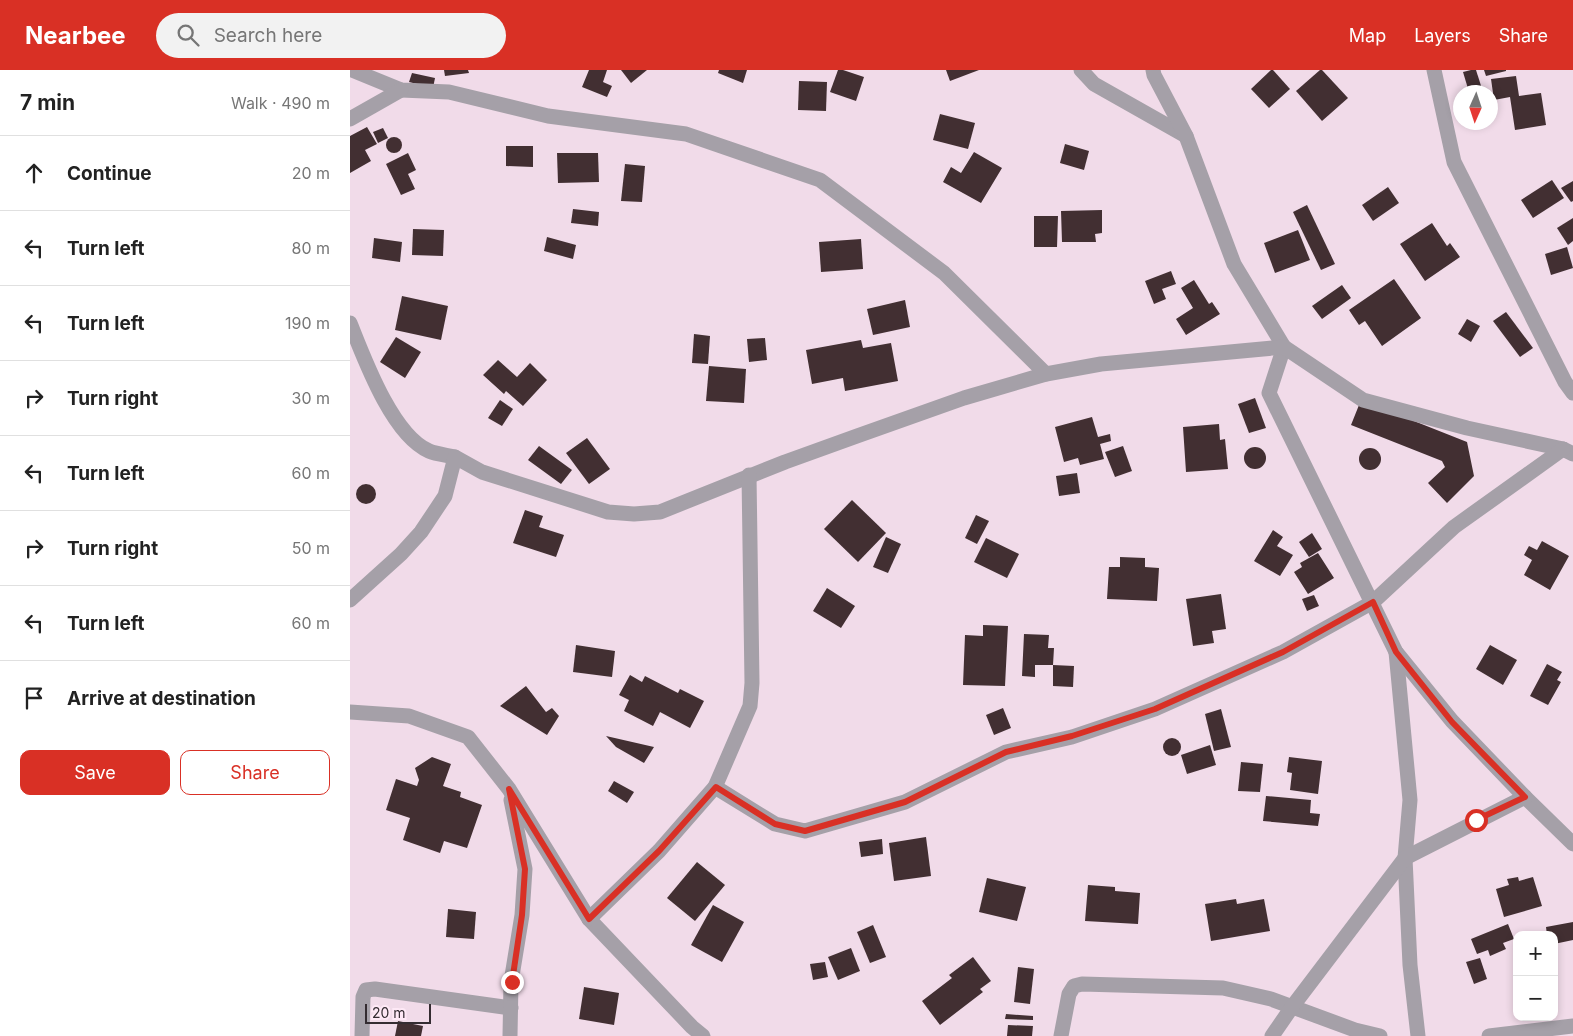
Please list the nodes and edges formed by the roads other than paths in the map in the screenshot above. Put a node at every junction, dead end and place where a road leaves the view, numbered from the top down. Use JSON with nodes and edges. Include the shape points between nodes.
{"nodes":[{"id":1,"x":352,"y":70,"type":"edge"},
{"id":2,"x":1081,"y":70,"type":"edge"},
{"id":3,"x":1153,"y":70,"type":"edge"},
{"id":4,"x":1434,"y":70,"type":"edge"},
{"id":5,"x":401,"y":90,"type":"junction"},
{"id":6,"x":350,"y":119,"type":"edge"},
{"id":7,"x":1186,"y":136,"type":"junction"},
{"id":8,"x":350,"y":323,"type":"edge"},
{"id":9,"x":1284,"y":347,"type":"junction"},
{"id":10,"x":1046,"y":374,"type":"junction"},
{"id":11,"x":1573,"y":393,"type":"edge"},
{"id":12,"x":1568,"y":451,"type":"edge"},
{"id":13,"x":455,"y":457,"type":"junction"},
{"id":14,"x":749,"y":476,"type":"junction"},
{"id":15,"x":350,"y":600,"type":"edge"},
{"id":16,"x":1373,"y":602,"type":"junction"},
{"id":17,"x":1396,"y":652,"type":"junction"},
{"id":18,"x":350,"y":712,"type":"edge"},
{"id":19,"x":716,"y":787,"type":"junction"},
{"id":20,"x":509,"y":789,"type":"junction"},
{"id":21,"x":1525,"y":797,"type":"junction"},
{"id":22,"x":1573,"y":844,"type":"edge"},
{"id":23,"x":1405,"y":858,"type":"junction"},
{"id":24,"x":589,"y":919,"type":"junction"},
{"id":25,"x":1292,"y":1007,"type":"junction"},
{"id":26,"x":511,"y":1008,"type":"junction"},
{"id":27,"x":1573,"y":1026,"type":"edge"},
{"id":28,"x":362,"y":1036,"type":"edge"},
{"id":29,"x":510,"y":1036,"type":"edge"},
{"id":30,"x":703,"y":1036,"type":"edge"},
{"id":31,"x":1061,"y":1036,"type":"edge"},
{"id":32,"x":1272,"y":1036,"type":"edge"},
{"id":33,"x":1380,"y":1036,"type":"edge"},
{"id":34,"x":1418,"y":1036,"type":"edge"},
{"id":35,"x":1489,"y":1036,"type":"edge"}],
"edges":[{"from":1,"to":5,"type":"street"},
{"from":2,"to":7,"type":"street","via":[[1094,84]]},
{"from":3,"to":7,"type":"street"},
{"from":4,"to":11,"type":"street","via":[[1454,162]]},
{"from":5,"to":6,"type":"street"},
{"from":5,"to":10,"type":"street","via":[[449,92],[548,116],[686,134],[820,180],[944,273]]},
{"from":7,"to":9,"type":"street","via":[[1234,264]]},
{"from":8,"to":13,"type":"street","via":[[370,374],[402,431],[428,451]]},
{"from":9,"to":10,"type":"street","via":[[1110,363]]},
{"from":9,"to":12,"type":"street","via":[[1363,400]]},
{"from":9,"to":16,"type":"street","via":[[1269,393]]},
{"from":10,"to":14,"type":"street","via":[[964,398]]},
{"from":12,"to":16,"type":"street","via":[[1454,527]]},
{"from":13,"to":14,"type":"street","via":[[482,472],[513,483],[608,512],[634,514],[660,512]]},
{"from":13,"to":15,"type":"street","via":[[445,496],[421,532]]},
{"from":14,"to":19,"type":"street","via":[[750,706]]},
{"from":16,"to":17,"type":"street"},
{"from":16,"to":19,"type":"street","via":[[1283,652],[1155,709],[1072,736],[1006,752],[905,802],[805,831],[775,824]]},
{"from":17,"to":21,"type":"street","via":[[1452,722]]},
{"from":17,"to":23,"type":"street","via":[[1410,800]]},
{"from":18,"to":20,"type":"street","via":[[409,716],[468,737]]},
{"from":19,"to":24,"type":"street","via":[[659,851]]},
{"from":20,"to":24,"type":"street"},
{"from":20,"to":26,"type":"street","via":[[525,869]]},
{"from":21,"to":22,"type":"street"},
{"from":21,"to":23,"type":"street"},
{"from":23,"to":25,"type":"street"},
{"from":23,"to":34,"type":"street","via":[[1410,964]]},
{"from":24,"to":30,"type":"street"},
{"from":25,"to":31,"type":"street","via":[[1223,988],[1082,984],[1074,986],[1069,994]]},
{"from":25,"to":32,"type":"street"},
{"from":25,"to":33,"type":"street"},
{"from":26,"to":28,"type":"street","via":[[366,990]]},
{"from":26,"to":29,"type":"street"},
{"from":27,"to":35,"type":"street"}]}
